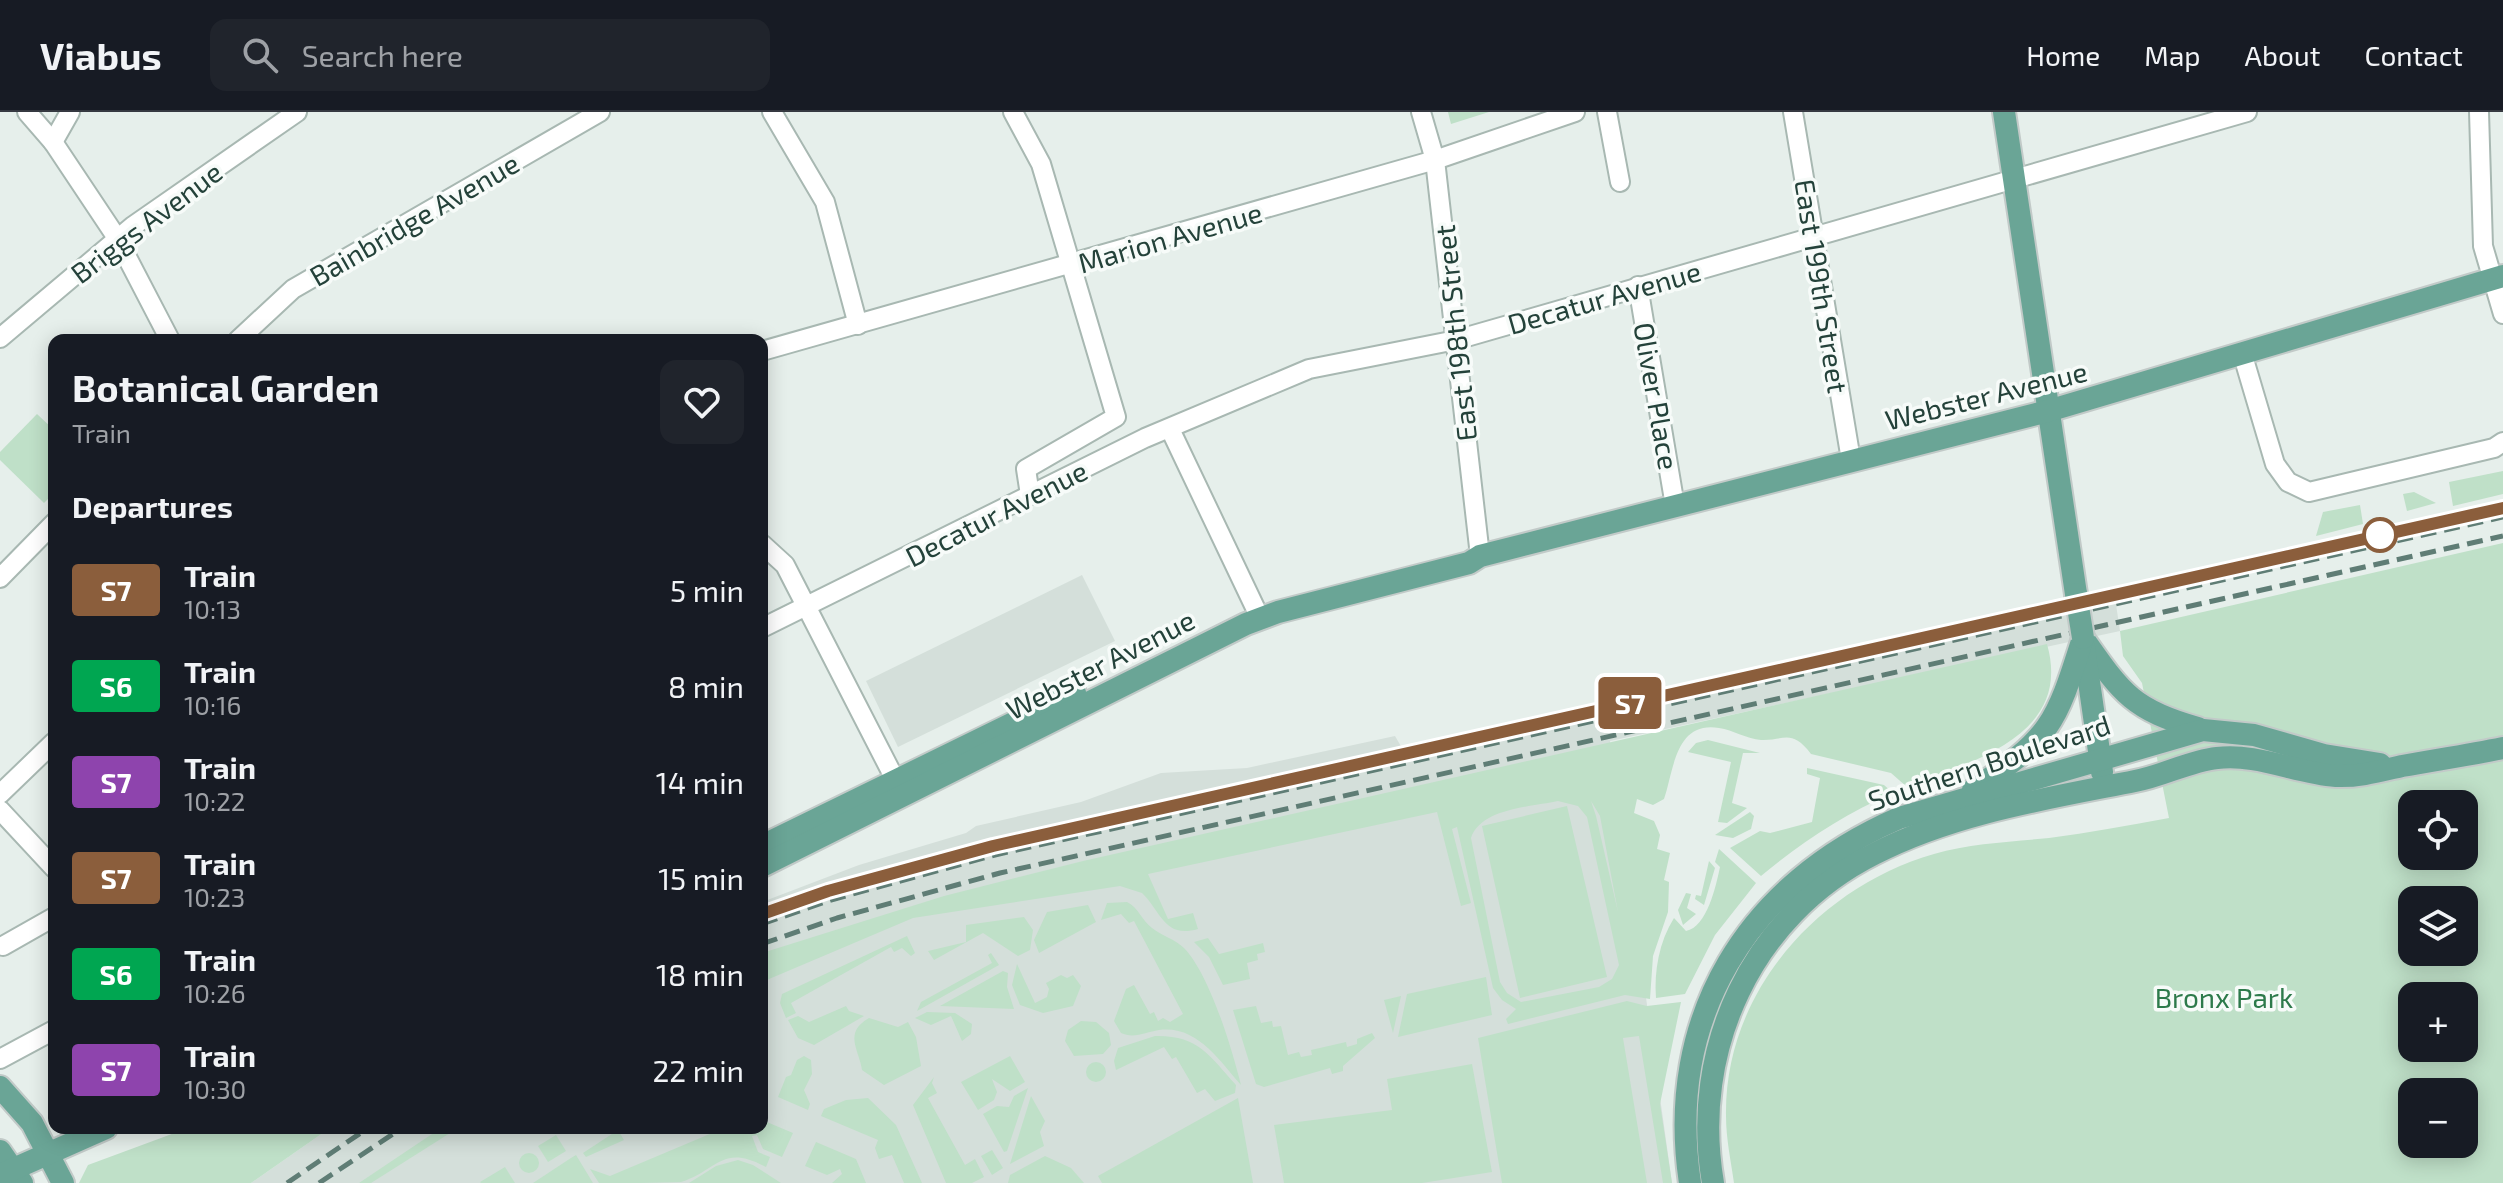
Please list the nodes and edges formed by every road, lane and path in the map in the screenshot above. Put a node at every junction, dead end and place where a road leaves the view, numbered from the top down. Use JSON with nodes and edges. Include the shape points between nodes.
{"nodes":[{"id":1,"x":27,"y":112,"type":"edge"},
{"id":2,"x":70,"y":112,"type":"edge"},
{"id":3,"x":297,"y":112,"type":"edge"},
{"id":4,"x":600,"y":112,"type":"edge"},
{"id":5,"x":772,"y":112,"type":"edge"},
{"id":6,"x":1421,"y":112,"type":"edge"},
{"id":7,"x":1575,"y":112,"type":"edge"},
{"id":8,"x":1607,"y":112,"type":"edge"},
{"id":9,"x":1793,"y":112,"type":"edge"},
{"id":10,"x":2004,"y":112,"type":"edge"},
{"id":11,"x":2247,"y":112,"type":"edge"},
{"id":12,"x":2479,"y":112,"type":"edge"},
{"id":13,"x":1021,"y":115,"type":"edge"},
{"id":14,"x":53,"y":142,"type":"junction"},
{"id":15,"x":1435,"y":160,"type":"junction"},
{"id":16,"x":2012,"y":180,"type":"junction"},
{"id":17,"x":1620,"y":182,"type":"dead end"},
{"id":18,"x":1815,"y":237,"type":"junction"},
{"id":19,"x":117,"y":238,"type":"junction"},
{"id":20,"x":1071,"y":266,"type":"junction"},
{"id":21,"x":2497,"y":278,"type":"edge"},
{"id":22,"x":1638,"y":286,"type":"junction"},
{"id":23,"x":2503,"y":314,"type":"edge"},
{"id":24,"x":858,"y":325,"type":"junction"},
{"id":25,"x":167,"y":334,"type":"edge"},
{"id":26,"x":244,"y":334,"type":"edge"},
{"id":27,"x":0,"y":338,"type":"edge"},
{"id":28,"x":1456,"y":340,"type":"junction"},
{"id":29,"x":768,"y":349,"type":"edge"},
{"id":30,"x":2243,"y":356,"type":"junction"},
{"id":31,"x":2048,"y":411,"type":"junction"},
{"id":32,"x":1170,"y":429,"type":"junction"},
{"id":33,"x":2503,"y":442,"type":"edge"},
{"id":34,"x":1851,"y":460,"type":"junction"},
{"id":35,"x":1030,"y":495,"type":"junction"},
{"id":36,"x":1675,"y":506,"type":"junction"},
{"id":37,"x":48,"y":529,"type":"edge"},
{"id":38,"x":768,"y":549,"type":"edge"},
{"id":39,"x":1480,"y":556,"type":"junction"},
{"id":40,"x":0,"y":578,"type":"edge"},
{"id":41,"x":807,"y":607,"type":"junction"},
{"id":42,"x":1256,"y":611,"type":"junction"},
{"id":43,"x":768,"y":625,"type":"edge"},
{"id":44,"x":2083,"y":638,"type":"junction"},
{"id":45,"x":2203,"y":730,"type":"junction"},
{"id":46,"x":48,"y":748,"type":"edge"},
{"id":47,"x":2503,"y":748,"type":"edge"},
{"id":48,"x":2099,"y":760,"type":"junction"},
{"id":49,"x":2401,"y":767,"type":"junction"},
{"id":50,"x":2104,"y":785,"type":"junction"},
{"id":51,"x":899,"y":788,"type":"junction"},
{"id":52,"x":0,"y":794,"type":"edge"},
{"id":53,"x":1957,"y":801,"type":"junction"},
{"id":54,"x":0,"y":810,"type":"edge"},
{"id":55,"x":768,"y":843,"type":"edge"},
{"id":56,"x":48,"y":862,"type":"edge"},
{"id":57,"x":768,"y":863,"type":"edge"},
{"id":58,"x":48,"y":920,"type":"edge"},
{"id":59,"x":3,"y":946,"type":"dead end"},
{"id":60,"x":48,"y":1033,"type":"edge"},
{"id":61,"x":0,"y":1059,"type":"edge"},
{"id":62,"x":0,"y":1087,"type":"edge"},
{"id":63,"x":91,"y":1134,"type":"edge"},
{"id":64,"x":47,"y":1152,"type":"junction"},
{"id":65,"x":9,"y":1169,"type":"edge"},
{"id":66,"x":63,"y":1183,"type":"edge"},
{"id":67,"x":1690,"y":1183,"type":"edge"},
{"id":68,"x":1713,"y":1183,"type":"edge"}],
"edges":[{"from":1,"to":14,"type":"street"},
{"from":2,"to":14,"type":"street"},
{"from":3,"to":19,"type":"street","name":"Briggs Avenue"},
{"from":4,"to":26,"type":"street","name":"Bainbridge Avenue","via":[[293,289]]},
{"from":5,"to":24,"type":"street","via":[[825,202]]},
{"from":6,"to":15,"type":"street","name":"East 198th Street"},
{"from":7,"to":15,"type":"street","name":"Marion Avenue"},
{"from":8,"to":17,"type":"street"},
{"from":9,"to":18,"type":"street","name":"East 199th Street"},
{"from":10,"to":16,"type":"main road"},
{"from":11,"to":16,"type":"street","name":"Decatur Avenue"},
{"from":12,"to":21,"type":"street","via":[[2483,246]]},
{"from":13,"to":20,"type":"street"},
{"from":14,"to":19,"type":"street"},
{"from":15,"to":20,"type":"street","name":"Marion Avenue"},
{"from":15,"to":28,"type":"street","name":"East 198th Street"},
{"from":16,"to":18,"type":"street","name":"Decatur Avenue"},
{"from":16,"to":31,"type":"main road"},
{"from":18,"to":22,"type":"street","name":"Decatur Avenue"},
{"from":18,"to":34,"type":"street","name":"East 199th Street"},
{"from":19,"to":25,"type":"street"},
{"from":19,"to":27,"type":"street","name":"Briggs Avenue"},
{"from":20,"to":24,"type":"street","name":"Marion Avenue"},
{"from":20,"to":35,"type":"street","via":[[1116,417],[1026,469]]},
{"from":21,"to":23,"type":"street"},
{"from":21,"to":30,"type":"main road","name":"Webster Avenue"},
{"from":22,"to":28,"type":"street","name":"Decatur Avenue"},
{"from":22,"to":36,"type":"street","name":"Oliver Place"},
{"from":24,"to":29,"type":"street","name":"Marion Avenue"},
{"from":28,"to":32,"type":"street","name":"Decatur Avenue","via":[[1309,369]]},
{"from":28,"to":39,"type":"street","name":"East 198th Street"},
{"from":30,"to":31,"type":"main road","name":"Webster Avenue"},
{"from":30,"to":33,"type":"street","via":[[2272,457],[2295,487],[2318,492]]},
{"from":31,"to":34,"type":"main road","name":"Webster Avenue"},
{"from":31,"to":44,"type":"main road","bridge":true},
{"from":32,"to":35,"type":"street","name":"Decatur Avenue"},
{"from":32,"to":42,"type":"street"},
{"from":34,"to":36,"type":"main road","name":"Webster Avenue"},
{"from":35,"to":41,"type":"street","name":"Decatur Avenue"},
{"from":36,"to":39,"type":"main road","name":"Webster Avenue"},
{"from":37,"to":40,"type":"street"},
{"from":38,"to":41,"type":"street","via":[[785,565]]},
{"from":39,"to":42,"type":"main road","name":"Webster Avenue","via":[[1469,563]]},
{"from":41,"to":43,"type":"street","name":"Decatur Avenue"},
{"from":41,"to":51,"type":"street"},
{"from":42,"to":51,"type":"main road","name":"Webster Avenue"},
{"from":44,"to":45,"type":"main road","via":[[2132,702]]},
{"from":44,"to":48,"type":"main road"},
{"from":44,"to":53,"type":"main road","via":[[2063,702],[2046,731],[2024,755]]},
{"from":45,"to":48,"type":"main road","name":"Southern Boulevard"},
{"from":45,"to":49,"type":"main road","name":"Southern Boulevard","via":[[2254,735],[2333,757]]},
{"from":46,"to":52,"type":"street"},
{"from":47,"to":49,"type":"main road","name":"Southern Boulevard"},
{"from":48,"to":50,"type":"main road"},
{"from":48,"to":53,"type":"main road","name":"Southern Boulevard"},
{"from":49,"to":50,"type":"main road","name":"Southern Boulevard","via":[[2338,776],[2224,757]]},
{"from":50,"to":68,"type":"main road","name":"Southern Boulevard","via":[[1903,841],[1850,867],[1805,901],[1758,958],[1724,1022],[1707,1107]]},
{"from":51,"to":55,"type":"main road","name":"Webster Avenue"},
{"from":51,"to":57,"type":"main road","name":"Webster Avenue"},
{"from":53,"to":67,"type":"main road","name":"Southern Boulevard","via":[[1899,818],[1828,855],[1780,895],[1746,934],[1704,1011],[1689,1070],[1684,1124]]},
{"from":54,"to":56,"type":"street"},
{"from":58,"to":59,"type":"street"},
{"from":60,"to":61,"type":"street"},
{"from":62,"to":64,"type":"main road","via":[[32,1123]]},
{"from":63,"to":64,"type":"main road"},
{"from":64,"to":65,"type":"main road"},
{"from":64,"to":66,"type":"main road"}]}
